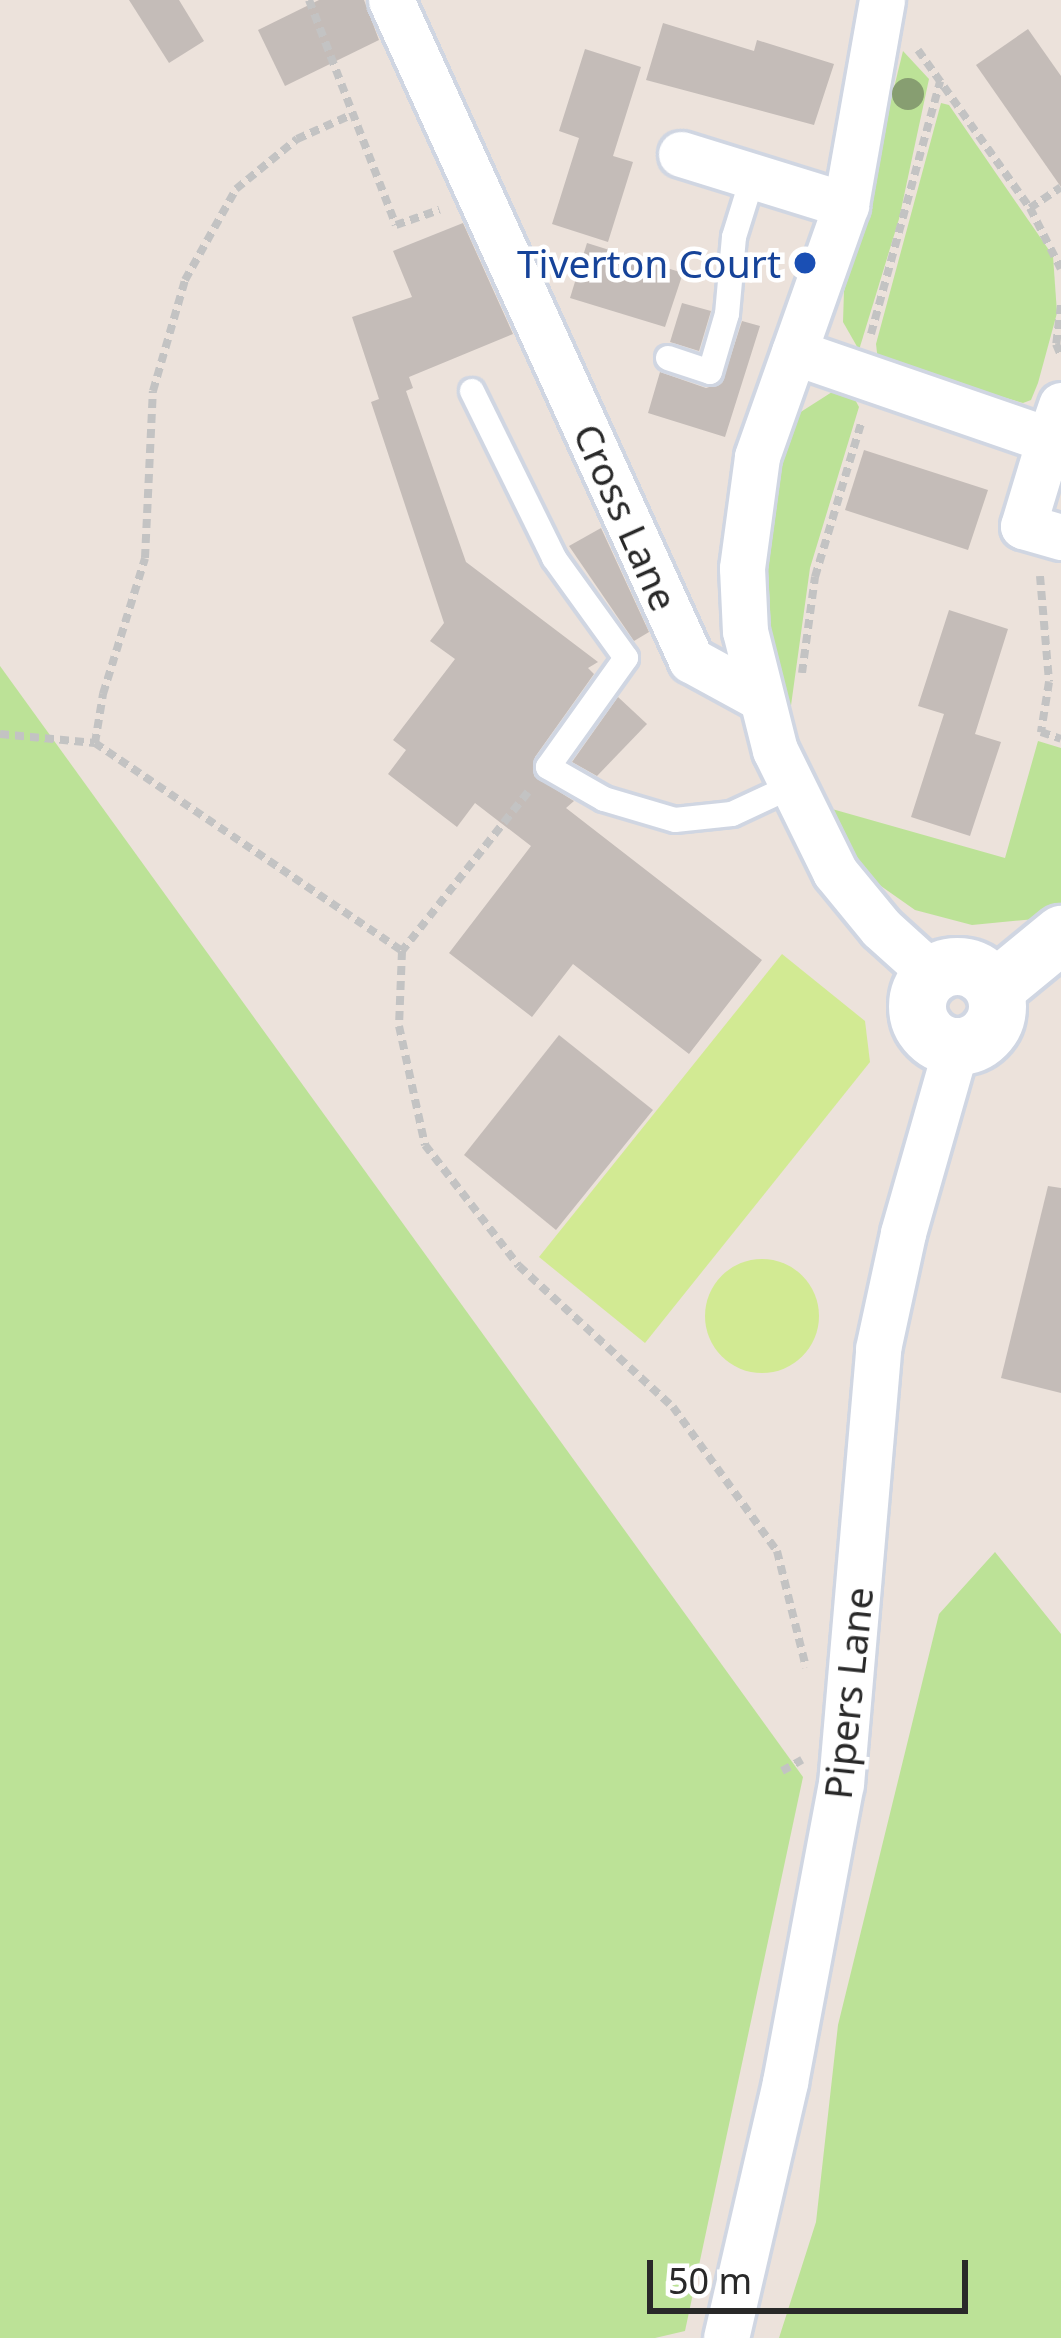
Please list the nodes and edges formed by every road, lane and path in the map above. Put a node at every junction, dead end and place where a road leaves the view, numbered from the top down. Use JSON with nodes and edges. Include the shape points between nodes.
{"nodes":[{"id":1,"x":309,"y":0,"type":"edge"},
{"id":2,"x":391,"y":0,"type":"edge"},
{"id":3,"x":880,"y":17,"type":"edge"},
{"id":4,"x":351,"y":115,"type":"junction"},
{"id":5,"x":681,"y":154,"type":"dead end"},
{"id":6,"x":753,"y":176,"type":"junction"},
{"id":7,"x":1061,"y":187,"type":"edge"},
{"id":8,"x":479,"y":195,"type":"junction"},
{"id":9,"x":846,"y":205,"type":"junction"},
{"id":10,"x":1030,"y":208,"type":"junction"},
{"id":11,"x":1061,"y":269,"type":"edge"},
{"id":12,"x":1061,"y":305,"type":"edge"},
{"id":13,"x":794,"y":352,"type":"junction"},
{"id":14,"x":1061,"y":356,"type":"edge"},
{"id":15,"x":668,"y":358,"type":"dead end"},
{"id":16,"x":472,"y":391,"type":"dead end"},
{"id":17,"x":1055,"y":423,"type":"edge"},
{"id":18,"x":1042,"y":531,"type":"edge"},
{"id":19,"x":758,"y":696,"type":"junction"},
{"id":20,"x":0,"y":734,"type":"edge"},
{"id":21,"x":1061,"y":739,"type":"edge"},
{"id":22,"x":95,"y":742,"type":"junction"},
{"id":23,"x":548,"y":767,"type":"junction"},
{"id":24,"x":792,"y":787,"type":"junction"},
{"id":25,"x":1061,"y":934,"type":"edge"},
{"id":26,"x":402,"y":951,"type":"junction"},
{"id":27,"x":933,"y":975,"type":"junction"},
{"id":28,"x":994,"y":989,"type":"junction"},
{"id":29,"x":956,"y":1047,"type":"junction"},
{"id":30,"x":812,"y":1690,"type":"dead end"},
{"id":31,"x":814,"y":1740,"type":"dead end"},
{"id":32,"x":782,"y":1771,"type":"dead end"},
{"id":33,"x":725,"y":2338,"type":"edge"}],
"edges":[{"from":1,"to":4,"type":"path"},
{"from":2,"to":8,"type":"street","name":"Cross Lane"},
{"from":3,"to":9,"type":"street"},
{"from":3,"to":10,"type":"path","via":[[909,38]]},
{"from":4,"to":8,"type":"path","via":[[396,225]]},
{"from":4,"to":22,"type":"path","via":[[297,140],[236,189],[185,280],[153,392],[145,558]]},
{"from":5,"to":6,"type":"street"},
{"from":6,"to":9,"type":"street"},
{"from":6,"to":15,"type":"lane","via":[[710,372]]},
{"from":7,"to":10,"type":"path"},
{"from":8,"to":19,"type":"street","name":"Cross Lane","via":[[692,660]]},
{"from":9,"to":13,"type":"street"},
{"from":10,"to":11,"type":"path"},
{"from":12,"to":14,"type":"path"},
{"from":13,"to":17,"type":"street"},
{"from":13,"to":19,"type":"street","via":[[748,505],[745,631]]},
{"from":16,"to":23,"type":"lane","via":[[554,558],[626,658]]},
{"from":17,"to":18,"type":"street"},
{"from":18,"to":21,"type":"path","via":[[1048,682],[1041,732]]},
{"from":19,"to":24,"type":"street"},
{"from":20,"to":22,"type":"path"},
{"from":22,"to":26,"type":"path"},
{"from":23,"to":24,"type":"lane","via":[[604,800],[675,820],[732,814]]},
{"from":23,"to":26,"type":"path"},
{"from":24,"to":27,"type":"street","via":[[835,872]]},
{"from":25,"to":28,"type":"street"},
{"from":26,"to":30,"type":"path","via":[[399,1026],[425,1145],[519,1266],[673,1407],[777,1551]]},
{"from":27,"to":28,"type":"street","via":[[967,967]]},
{"from":27,"to":29,"type":"street","via":[[919,995],[919,1019],[933,1039]]},
{"from":28,"to":29,"type":"street","via":[[992,1028]]},
{"from":29,"to":33,"type":"street","name":"Pipers Lane","via":[[878,1349],[841,1784],[785,2082]]},
{"from":31,"to":32,"type":"path","via":[[804,1759]]}]}
